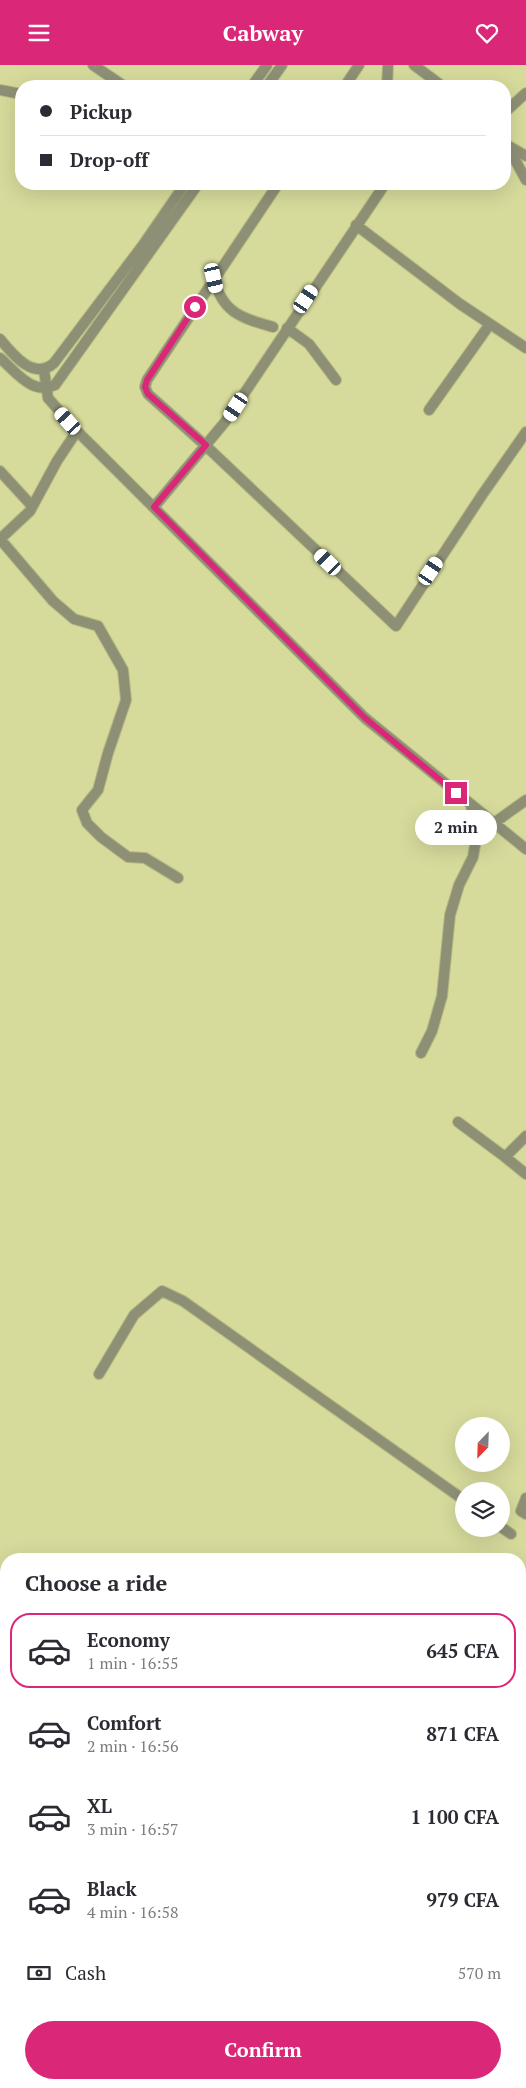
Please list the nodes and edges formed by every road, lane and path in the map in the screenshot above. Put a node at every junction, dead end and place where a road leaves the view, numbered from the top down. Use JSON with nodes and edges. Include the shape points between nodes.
{"nodes":[{"id":1,"x":94,"y":65,"type":"edge"},
{"id":2,"x":282,"y":65,"type":"edge"},
{"id":3,"x":359,"y":65,"type":"edge"},
{"id":4,"x":388,"y":65,"type":"edge"},
{"id":5,"x":414,"y":65,"type":"edge"},
{"id":6,"x":264,"y":66,"type":"edge"},
{"id":7,"x":115,"y":80,"type":"edge"},
{"id":8,"x":256,"y":80,"type":"edge"},
{"id":9,"x":271,"y":80,"type":"edge"},
{"id":10,"x":349,"y":80,"type":"edge"},
{"id":11,"x":387,"y":80,"type":"edge"},
{"id":12,"x":434,"y":80,"type":"edge"},
{"id":13,"x":0,"y":89,"type":"edge"},
{"id":14,"x":15,"y":93,"type":"edge"},
{"id":15,"x":526,"y":93,"type":"edge"},
{"id":16,"x":511,"y":107,"type":"edge"},
{"id":17,"x":511,"y":147,"type":"edge"},
{"id":18,"x":511,"y":153,"type":"edge"},
{"id":19,"x":526,"y":156,"type":"edge"},
{"id":20,"x":526,"y":180,"type":"edge"},
{"id":21,"x":181,"y":190,"type":"edge"},
{"id":22,"x":194,"y":190,"type":"edge"},
{"id":23,"x":274,"y":190,"type":"edge"},
{"id":24,"x":381,"y":190,"type":"edge"},
{"id":25,"x":356,"y":225,"type":"junction"},
{"id":26,"x":214,"y":278,"type":"junction"},
{"id":27,"x":490,"y":324,"type":"junction"},
{"id":28,"x":273,"y":327,"type":"dead end"},
{"id":29,"x":286,"y":328,"type":"junction"},
{"id":30,"x":0,"y":339,"type":"edge"},
{"id":31,"x":526,"y":348,"type":"edge"},
{"id":32,"x":0,"y":358,"type":"edge"},
{"id":33,"x":44,"y":370,"type":"junction"},
{"id":34,"x":336,"y":380,"type":"dead end"},
{"id":35,"x":46,"y":389,"type":"junction"},
{"id":36,"x":429,"y":410,"type":"dead end"},
{"id":37,"x":77,"y":431,"type":"junction"},
{"id":38,"x":526,"y":432,"type":"edge"},
{"id":39,"x":206,"y":445,"type":"junction"},
{"id":40,"x":0,"y":471,"type":"edge"},
{"id":41,"x":32,"y":506,"type":"junction"},
{"id":42,"x":154,"y":507,"type":"junction"},
{"id":43,"x":0,"y":539,"type":"edge"},
{"id":44,"x":526,"y":800,"type":"edge"},
{"id":45,"x":471,"y":805,"type":"junction"},
{"id":46,"x":494,"y":823,"type":"junction"},
{"id":47,"x":526,"y":849,"type":"edge"},
{"id":48,"x":178,"y":878,"type":"dead end"},
{"id":49,"x":421,"y":1053,"type":"dead end"},
{"id":50,"x":458,"y":1121,"type":"dead end"},
{"id":51,"x":526,"y":1136,"type":"edge"},
{"id":52,"x":505,"y":1157,"type":"junction"},
{"id":53,"x":526,"y":1174,"type":"edge"},
{"id":54,"x":100,"y":1373,"type":"dead end"},
{"id":55,"x":455,"y":1494,"type":"edge"},
{"id":56,"x":526,"y":1498,"type":"edge"},
{"id":57,"x":526,"y":1514,"type":"edge"}],
"edges":[{"from":1,"to":7,"type":"street"},
{"from":2,"to":9,"type":"street"},
{"from":3,"to":10,"type":"street"},
{"from":4,"to":11,"type":"street"},
{"from":5,"to":12,"type":"street"},
{"from":6,"to":8,"type":"street"},
{"from":13,"to":14,"type":"street"},
{"from":15,"to":16,"type":"street"},
{"from":17,"to":19,"type":"street"},
{"from":18,"to":20,"type":"street"},
{"from":21,"to":33,"type":"street","via":[[54,363]]},
{"from":22,"to":35,"type":"street","via":[[61,379]]},
{"from":23,"to":26,"type":"street"},
{"from":24,"to":25,"type":"street"},
{"from":25,"to":27,"type":"street"},
{"from":25,"to":29,"type":"street"},
{"from":26,"to":28,"type":"street","via":[[217,294],[223,303],[244,318]]},
{"from":26,"to":39,"type":"street","via":[[145,387],[148,394]]},
{"from":27,"to":31,"type":"street"},
{"from":27,"to":36,"type":"street"},
{"from":29,"to":34,"type":"street","via":[[309,344]]},
{"from":29,"to":39,"type":"street","via":[[225,423]]},
{"from":30,"to":33,"type":"street","via":[[26,365]]},
{"from":32,"to":35,"type":"street","via":[[36,389]]},
{"from":33,"to":35,"type":"street"},
{"from":35,"to":37,"type":"street","via":[[48,398]]},
{"from":37,"to":41,"type":"street"},
{"from":37,"to":42,"type":"street"},
{"from":38,"to":39,"type":"street","via":[[396,626]]},
{"from":39,"to":42,"type":"street"},
{"from":40,"to":41,"type":"street"},
{"from":41,"to":43,"type":"street"},
{"from":42,"to":45,"type":"street","via":[[365,718]]},
{"from":43,"to":48,"type":"street","via":[[74,619],[98,626],[123,670],[126,701],[98,789],[82,810],[87,823],[128,857],[145,858]]},
{"from":44,"to":46,"type":"street"},
{"from":45,"to":46,"type":"street"},
{"from":45,"to":49,"type":"street","via":[[476,839],[450,915],[442,996],[432,1031]]},
{"from":46,"to":47,"type":"street"},
{"from":50,"to":52,"type":"street"},
{"from":51,"to":52,"type":"street"},
{"from":52,"to":53,"type":"street"},
{"from":54,"to":55,"type":"street","via":[[134,1315],[162,1291],[184,1301]]},
{"from":56,"to":57,"type":"street","via":[[521,1511]]}]}
